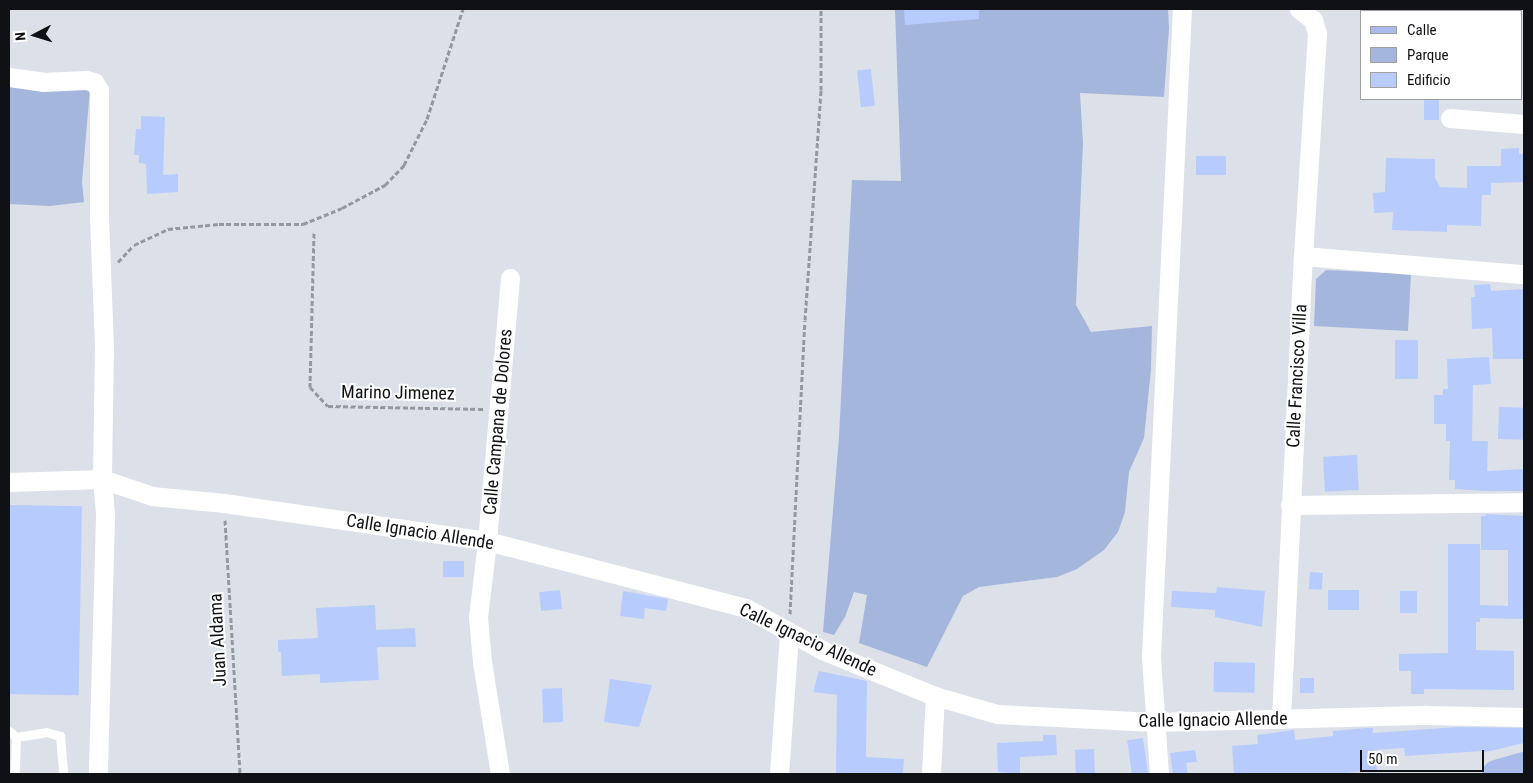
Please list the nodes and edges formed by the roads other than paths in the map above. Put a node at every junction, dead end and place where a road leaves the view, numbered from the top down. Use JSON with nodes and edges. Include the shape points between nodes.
{"nodes":[{"id":1,"x":1182,"y":9,"type":"edge"},
{"id":2,"x":1299,"y":9,"type":"edge"},
{"id":3,"x":9,"y":77,"type":"edge"},
{"id":4,"x":1450,"y":118,"type":"dead end"},
{"id":5,"x":1524,"y":124,"type":"edge"},
{"id":6,"x":1302,"y":256,"type":"junction"},
{"id":7,"x":1524,"y":274,"type":"edge"},
{"id":8,"x":510,"y":278,"type":"dead end"},
{"id":9,"x":102,"y":479,"type":"junction"},
{"id":10,"x":9,"y":482,"type":"edge"},
{"id":11,"x":1524,"y":502,"type":"edge"},
{"id":12,"x":1290,"y":505,"type":"junction"},
{"id":13,"x":488,"y":541,"type":"junction"},
{"id":14,"x":789,"y":632,"type":"junction"},
{"id":15,"x":935,"y":696,"type":"junction"},
{"id":16,"x":1524,"y":717,"type":"edge"},
{"id":17,"x":1281,"y":719,"type":"junction"},
{"id":18,"x":1154,"y":722,"type":"junction"},
{"id":19,"x":13,"y":734,"type":"edge"},
{"id":20,"x":1524,"y":766,"type":"edge"},
{"id":21,"x":15,"y":774,"type":"edge"},
{"id":22,"x":63,"y":774,"type":"edge"},
{"id":23,"x":98,"y":774,"type":"edge"},
{"id":24,"x":500,"y":774,"type":"edge"},
{"id":25,"x":780,"y":774,"type":"edge"},
{"id":26,"x":931,"y":774,"type":"edge"},
{"id":27,"x":1159,"y":774,"type":"edge"},
{"id":28,"x":1496,"y":774,"type":"edge"}],
"edges":[{"from":1,"to":18,"type":"street","via":[[1151,656]]},
{"from":2,"to":6,"type":"street","name":"Calle Francisco Villa","via":[[1313,20],[1317,33]]},
{"from":3,"to":9,"type":"street","via":[[43,82],[86,80],[94,82],[99,90],[104,346]]},
{"from":4,"to":5,"type":"street"},
{"from":6,"to":7,"type":"street"},
{"from":6,"to":12,"type":"street","name":"Calle Francisco Villa"},
{"from":8,"to":13,"type":"street","name":"Calle Campana de Dolores"},
{"from":9,"to":10,"type":"street","name":"Calle Ignacio Allende"},
{"from":9,"to":13,"type":"street","name":"Calle Ignacio Allende","via":[[152,496],[224,503]]},
{"from":9,"to":23,"type":"street","via":[[104,517]]},
{"from":11,"to":12,"type":"street"},
{"from":12,"to":17,"type":"street","name":"Calle Francisco Villa"},
{"from":13,"to":14,"type":"street","name":"Calle Ignacio Allende","via":[[746,608]]},
{"from":13,"to":24,"type":"street","name":"Calle Campana de Dolores","via":[[478,617]]},
{"from":14,"to":15,"type":"street","name":"Calle Ignacio Allende","via":[[822,650]]},
{"from":14,"to":25,"type":"street"},
{"from":15,"to":18,"type":"street","name":"Calle Ignacio Allende","via":[[997,714]]},
{"from":15,"to":26,"type":"street"},
{"from":16,"to":17,"type":"street","name":"Calle Ignacio Allende","via":[[1427,715]]},
{"from":17,"to":18,"type":"street","name":"Calle Ignacio Allende"},
{"from":18,"to":27,"type":"street"},
{"from":19,"to":21,"type":"lane"},
{"from":19,"to":22,"type":"lane","via":[[46,732],[60,736]]},
{"from":20,"to":28,"type":"main road"}]}
